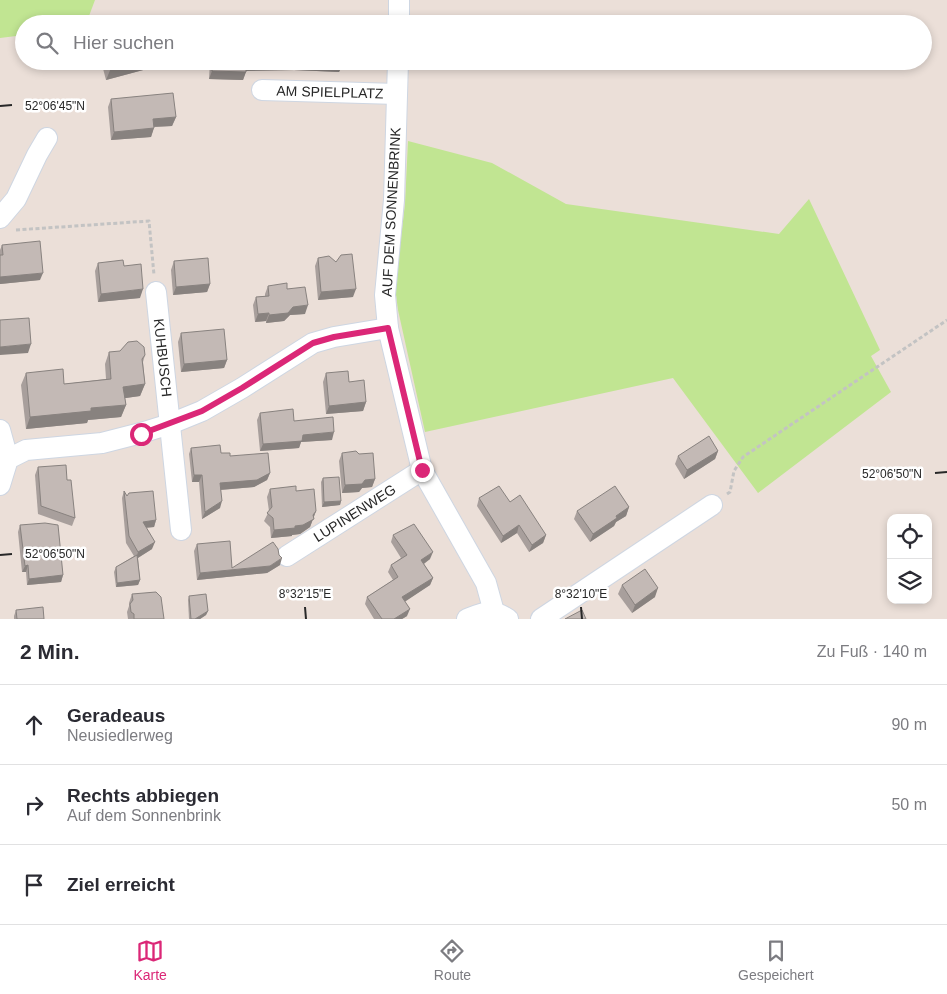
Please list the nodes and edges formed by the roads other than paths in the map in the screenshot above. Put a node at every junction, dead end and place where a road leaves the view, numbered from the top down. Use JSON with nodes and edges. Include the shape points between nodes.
{"nodes":[{"id":1,"x":399,"y":0,"type":"edge"},
{"id":2,"x":399,"y":15,"type":"edge"},
{"id":3,"x":398,"y":70,"type":"edge"},
{"id":4,"x":262,"y":90,"type":"dead end"},
{"id":5,"x":397,"y":94,"type":"junction"},
{"id":6,"x":47,"y":138,"type":"dead end"},
{"id":7,"x":5,"y":224,"type":"edge"},
{"id":8,"x":156,"y":292,"type":"road end"},
{"id":9,"x":388,"y":328,"type":"junction"},
{"id":10,"x":170,"y":424,"type":"junction"},
{"id":11,"x":0,"y":430,"type":"edge"},
{"id":12,"x":8,"y":459,"type":"junction"},
{"id":13,"x":422,"y":470,"type":"junction"},
{"id":14,"x":0,"y":485,"type":"edge"},
{"id":15,"x":712,"y":505,"type":"road end"},
{"id":16,"x":181,"y":530,"type":"dead end"},
{"id":17,"x":286,"y":556,"type":"dead end"},
{"id":18,"x":501,"y":615,"type":"edge"},
{"id":19,"x":467,"y":619,"type":"edge"},
{"id":20,"x":541,"y":619,"type":"edge"}],
"edges":[{"from":1,"to":2,"type":"street"},
{"from":3,"to":5,"type":"street","name":"AUF DEM SONNENBRINK"},
{"from":4,"to":5,"type":"street","name":"AM SPIELPLATZ"},
{"from":5,"to":9,"type":"street","name":"AUF DEM SONNENBRINK","via":[[394,200],[385,295]]},
{"from":6,"to":7,"type":"street"},
{"from":8,"to":10,"type":"street","name":"KUHBUSCH"},
{"from":9,"to":10,"type":"street","via":[[313,343],[202,411]]},
{"from":9,"to":13,"type":"street","name":"AUF DEM SONNENBRINK"},
{"from":10,"to":12,"type":"street","via":[[102,443],[26,450]]},
{"from":10,"to":16,"type":"street","name":"KUHBUSCH"},
{"from":11,"to":12,"type":"street"},
{"from":12,"to":14,"type":"street"},
{"from":13,"to":17,"type":"street","name":"LUPINENWEG"},
{"from":13,"to":18,"type":"street","name":"AUF DEM SONNENBRINK"},
{"from":15,"to":20,"type":"street"},
{"from":18,"to":19,"type":"street","via":[[483,612]]}]}
